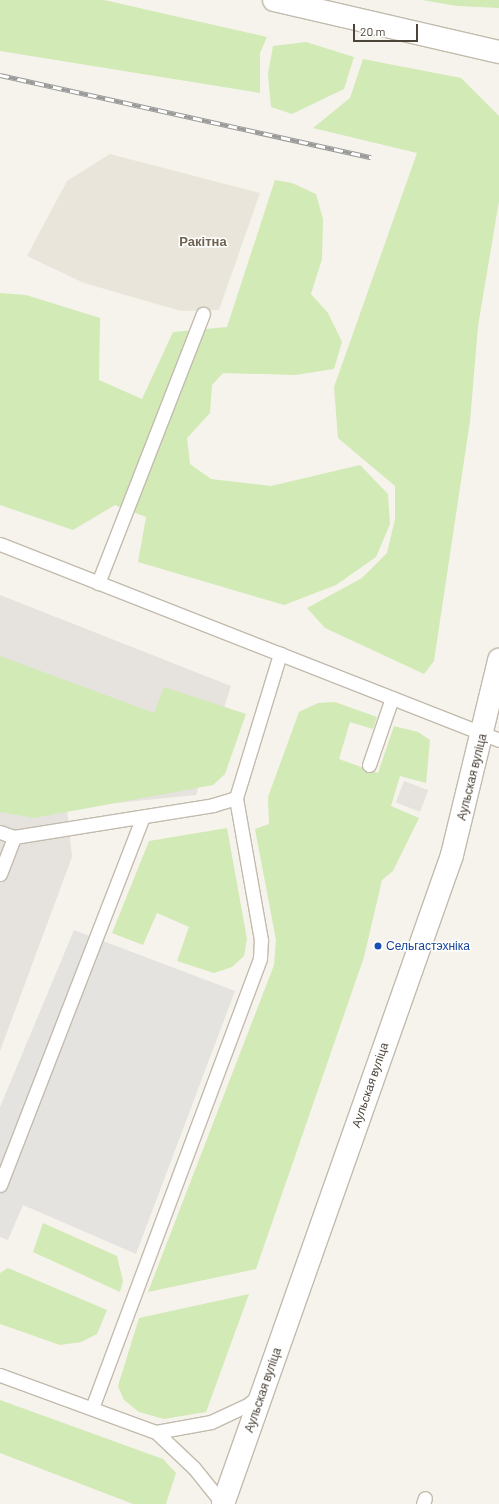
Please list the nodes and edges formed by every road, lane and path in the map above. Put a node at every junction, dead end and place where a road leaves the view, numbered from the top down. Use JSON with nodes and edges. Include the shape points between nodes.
{"nodes":[{"id":1,"x":274,"y":0,"type":"edge"},
{"id":2,"x":499,"y":52,"type":"edge"},
{"id":3,"x":203,"y":314,"type":"dead end"},
{"id":4,"x":0,"y":544,"type":"edge"},
{"id":5,"x":98,"y":583,"type":"junction"},
{"id":6,"x":280,"y":654,"type":"junction"},
{"id":7,"x":499,"y":660,"type":"edge"},
{"id":8,"x":392,"y":698,"type":"junction"},
{"id":9,"x":491,"y":736,"type":"edge"},
{"id":10,"x":369,"y":765,"type":"dead end"},
{"id":11,"x":236,"y":798,"type":"junction"},
{"id":12,"x":142,"y":818,"type":"junction"},
{"id":13,"x":0,"y":832,"type":"edge"},
{"id":14,"x":14,"y":837,"type":"junction"},
{"id":15,"x":0,"y":874,"type":"edge"},
{"id":16,"x":0,"y":1185,"type":"edge"},
{"id":17,"x":0,"y":1375,"type":"edge"},
{"id":18,"x":262,"y":1393,"type":"junction"},
{"id":19,"x":92,"y":1408,"type":"junction"},
{"id":20,"x":156,"y":1432,"type":"junction"},
{"id":21,"x":223,"y":1504,"type":"edge"}],
"edges":[{"from":1,"to":2,"type":"street"},
{"from":3,"to":5,"type":"lane"},
{"from":4,"to":5,"type":"lane"},
{"from":5,"to":6,"type":"lane"},
{"from":6,"to":8,"type":"lane"},
{"from":6,"to":11,"type":"lane"},
{"from":7,"to":9,"type":"street","name":"Аульская вуліца"},
{"from":8,"to":9,"type":"lane"},
{"from":8,"to":10,"type":"lane"},
{"from":9,"to":18,"type":"street","name":"Аульская вуліца","via":[[452,854]]},
{"from":11,"to":12,"type":"lane"},
{"from":11,"to":19,"type":"lane","via":[[261,940],[260,958]]},
{"from":12,"to":14,"type":"lane"},
{"from":12,"to":16,"type":"lane"},
{"from":13,"to":14,"type":"lane"},
{"from":14,"to":15,"type":"lane"},
{"from":17,"to":19,"type":"lane"},
{"from":18,"to":20,"type":"lane","via":[[246,1406],[210,1422]]},
{"from":18,"to":21,"type":"street","name":"Аульская вуліца"},
{"from":19,"to":20,"type":"lane"},
{"from":20,"to":21,"type":"lane","via":[[194,1468]]}]}
